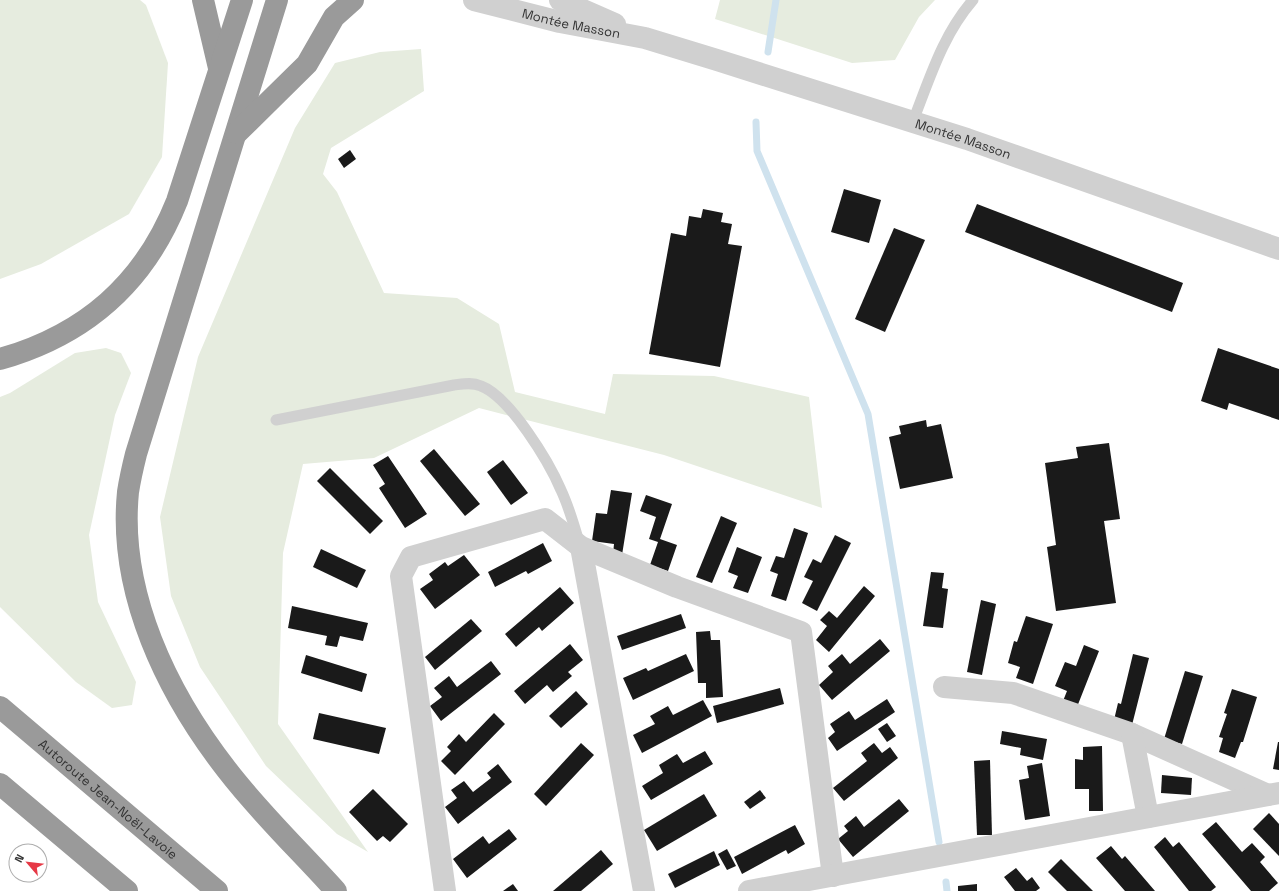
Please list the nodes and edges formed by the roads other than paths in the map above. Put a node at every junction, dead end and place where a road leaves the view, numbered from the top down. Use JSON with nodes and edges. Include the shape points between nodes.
{"nodes":[{"id":1,"x":203,"y":0,"type":"edge"},
{"id":2,"x":242,"y":0,"type":"edge"},
{"id":3,"x":277,"y":0,"type":"edge"},
{"id":4,"x":353,"y":0,"type":"edge"},
{"id":5,"x":474,"y":0,"type":"edge"},
{"id":6,"x":560,"y":0,"type":"edge"},
{"id":7,"x":974,"y":0,"type":"edge"},
{"id":8,"x":645,"y":38,"type":"junction"},
{"id":9,"x":220,"y":69,"type":"junction"},
{"id":10,"x":913,"y":121,"type":"junction"},
{"id":11,"x":235,"y":135,"type":"junction"},
{"id":12,"x":1279,"y":248,"type":"edge"},
{"id":13,"x":0,"y":359,"type":"edge"},
{"id":14,"x":276,"y":420,"type":"dead end"},
{"id":15,"x":581,"y":547,"type":"junction"},
{"id":16,"x":944,"y":687,"type":"dead end"},
{"id":17,"x":0,"y":707,"type":"edge"},
{"id":18,"x":1132,"y":734,"type":"junction"},
{"id":19,"x":0,"y":784,"type":"edge"},
{"id":20,"x":1274,"y":794,"type":"edge"},
{"id":21,"x":1148,"y":817,"type":"junction"},
{"id":22,"x":833,"y":876,"type":"junction"},
{"id":23,"x":127,"y":891,"type":"edge"},
{"id":24,"x":217,"y":891,"type":"edge"},
{"id":25,"x":336,"y":891,"type":"edge"},
{"id":26,"x":445,"y":891,"type":"edge"},
{"id":27,"x":644,"y":891,"type":"edge"},
{"id":28,"x":749,"y":891,"type":"edge"}],
"edges":[{"from":1,"to":9,"type":"highway"},
{"from":2,"to":9,"type":"highway"},
{"from":3,"to":11,"type":"highway"},
{"from":4,"to":11,"type":"highway","via":[[334,17],[306,64]]},
{"from":5,"to":8,"type":"street","name":"Montée Masson","via":[[560,22]]},
{"from":6,"to":8,"type":"street","name":"Montée Masson"},
{"from":7,"to":10,"type":"lane","via":[[942,46]]},
{"from":8,"to":10,"type":"street","name":"Montée Masson"},
{"from":9,"to":13,"type":"highway","via":[[174,208],[159,240],[141,267],[107,304],[81,324],[34,349]]},
{"from":10,"to":12,"type":"street","name":"Montée Masson"},
{"from":11,"to":25,"type":"highway","via":[[136,454],[128,492],[127,513],[132,571],[136,594],[150,635],[188,713],[240,786]]},
{"from":14,"to":15,"type":"lane","via":[[454,385],[479,385],[496,395],[507,406],[543,457],[561,489]]},
{"from":15,"to":22,"type":"street","via":[[677,587],[801,632]]},
{"from":15,"to":26,"type":"street","via":[[546,519],[411,557],[401,576]]},
{"from":15,"to":27,"type":"street"},
{"from":16,"to":18,"type":"street","via":[[1013,693]]},
{"from":17,"to":24,"type":"highway","name":"Autoroute Jean-Noël-Lavoie"},
{"from":18,"to":20,"type":"street"},
{"from":18,"to":21,"type":"street"},
{"from":19,"to":23,"type":"highway"},
{"from":20,"to":21,"type":"street"},
{"from":21,"to":22,"type":"street"},
{"from":22,"to":28,"type":"street"}]}
